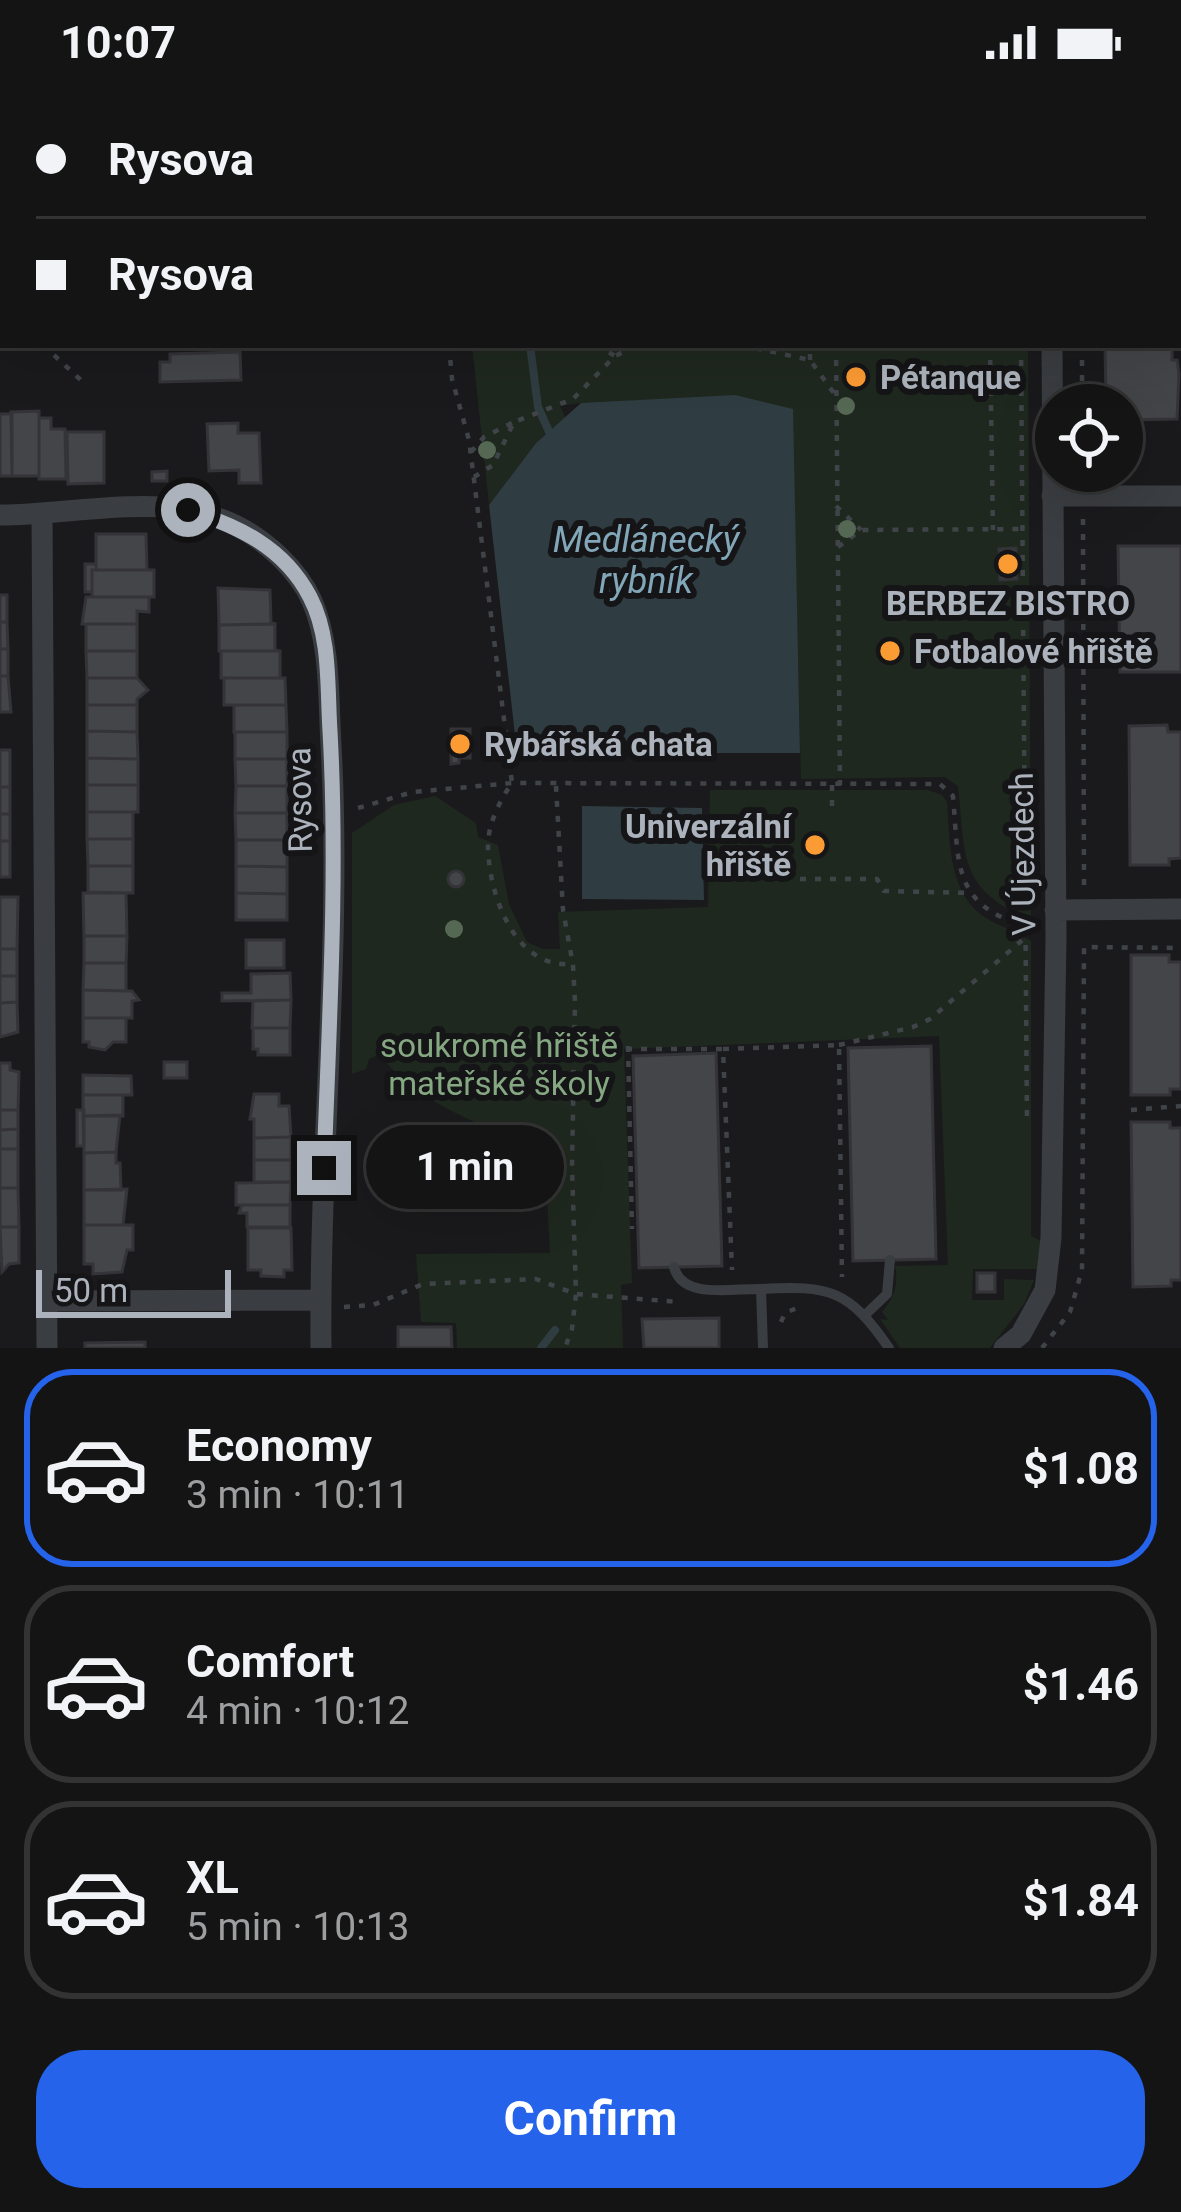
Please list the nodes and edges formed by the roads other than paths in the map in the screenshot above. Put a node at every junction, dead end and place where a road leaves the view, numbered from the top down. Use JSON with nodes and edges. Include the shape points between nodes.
{"nodes":[{"id":1,"x":1052,"y":348,"type":"edge"},
{"id":2,"x":1052,"y":496,"type":"junction"},
{"id":3,"x":1181,"y":496,"type":"edge"},
{"id":4,"x":0,"y":515,"type":"edge"},
{"id":5,"x":42,"y":515,"type":"junction"},
{"id":6,"x":1181,"y":909,"type":"edge"},
{"id":7,"x":1055,"y":925,"type":"junction"},
{"id":8,"x":890,"y":1260,"type":"dead end"},
{"id":9,"x":674,"y":1267,"type":"dead end"},
{"id":10,"x":761,"y":1289,"type":"junction"},
{"id":11,"x":320,"y":1300,"type":"junction"},
{"id":12,"x":48,"y":1301,"type":"junction"},
{"id":13,"x":865,"y":1315,"type":"junction"},
{"id":14,"x":47,"y":1348,"type":"edge"},
{"id":15,"x":321,"y":1348,"type":"edge"},
{"id":16,"x":763,"y":1348,"type":"edge"},
{"id":17,"x":889,"y":1348,"type":"edge"},
{"id":18,"x":1004,"y":1348,"type":"edge"}],
"edges":[{"from":1,"to":2,"type":"street","name":"V Újezdech"},
{"from":2,"to":3,"type":"street"},
{"from":2,"to":7,"type":"street","name":"V Újezdech"},
{"from":4,"to":5,"type":"street","name":"Rysova"},
{"from":5,"to":11,"type":"street","name":"Rysova","via":[[142,504],[188,510],[235,525],[271,549],[311,598],[325,640],[335,815]]},
{"from":5,"to":12,"type":"street"},
{"from":6,"to":7,"type":"street","via":[[1084,910]]},
{"from":7,"to":18,"type":"street","name":"V Újezdech","via":[[1045,1290]]},
{"from":8,"to":13,"type":"lane","via":[[887,1294]]},
{"from":9,"to":10,"type":"lane","via":[[686,1287]]},
{"from":10,"to":13,"type":"lane","via":[[825,1289]]},
{"from":10,"to":16,"type":"lane"},
{"from":11,"to":12,"type":"street"},
{"from":11,"to":15,"type":"street","name":"Rysova"},
{"from":12,"to":14,"type":"street"},
{"from":13,"to":17,"type":"lane"}]}
